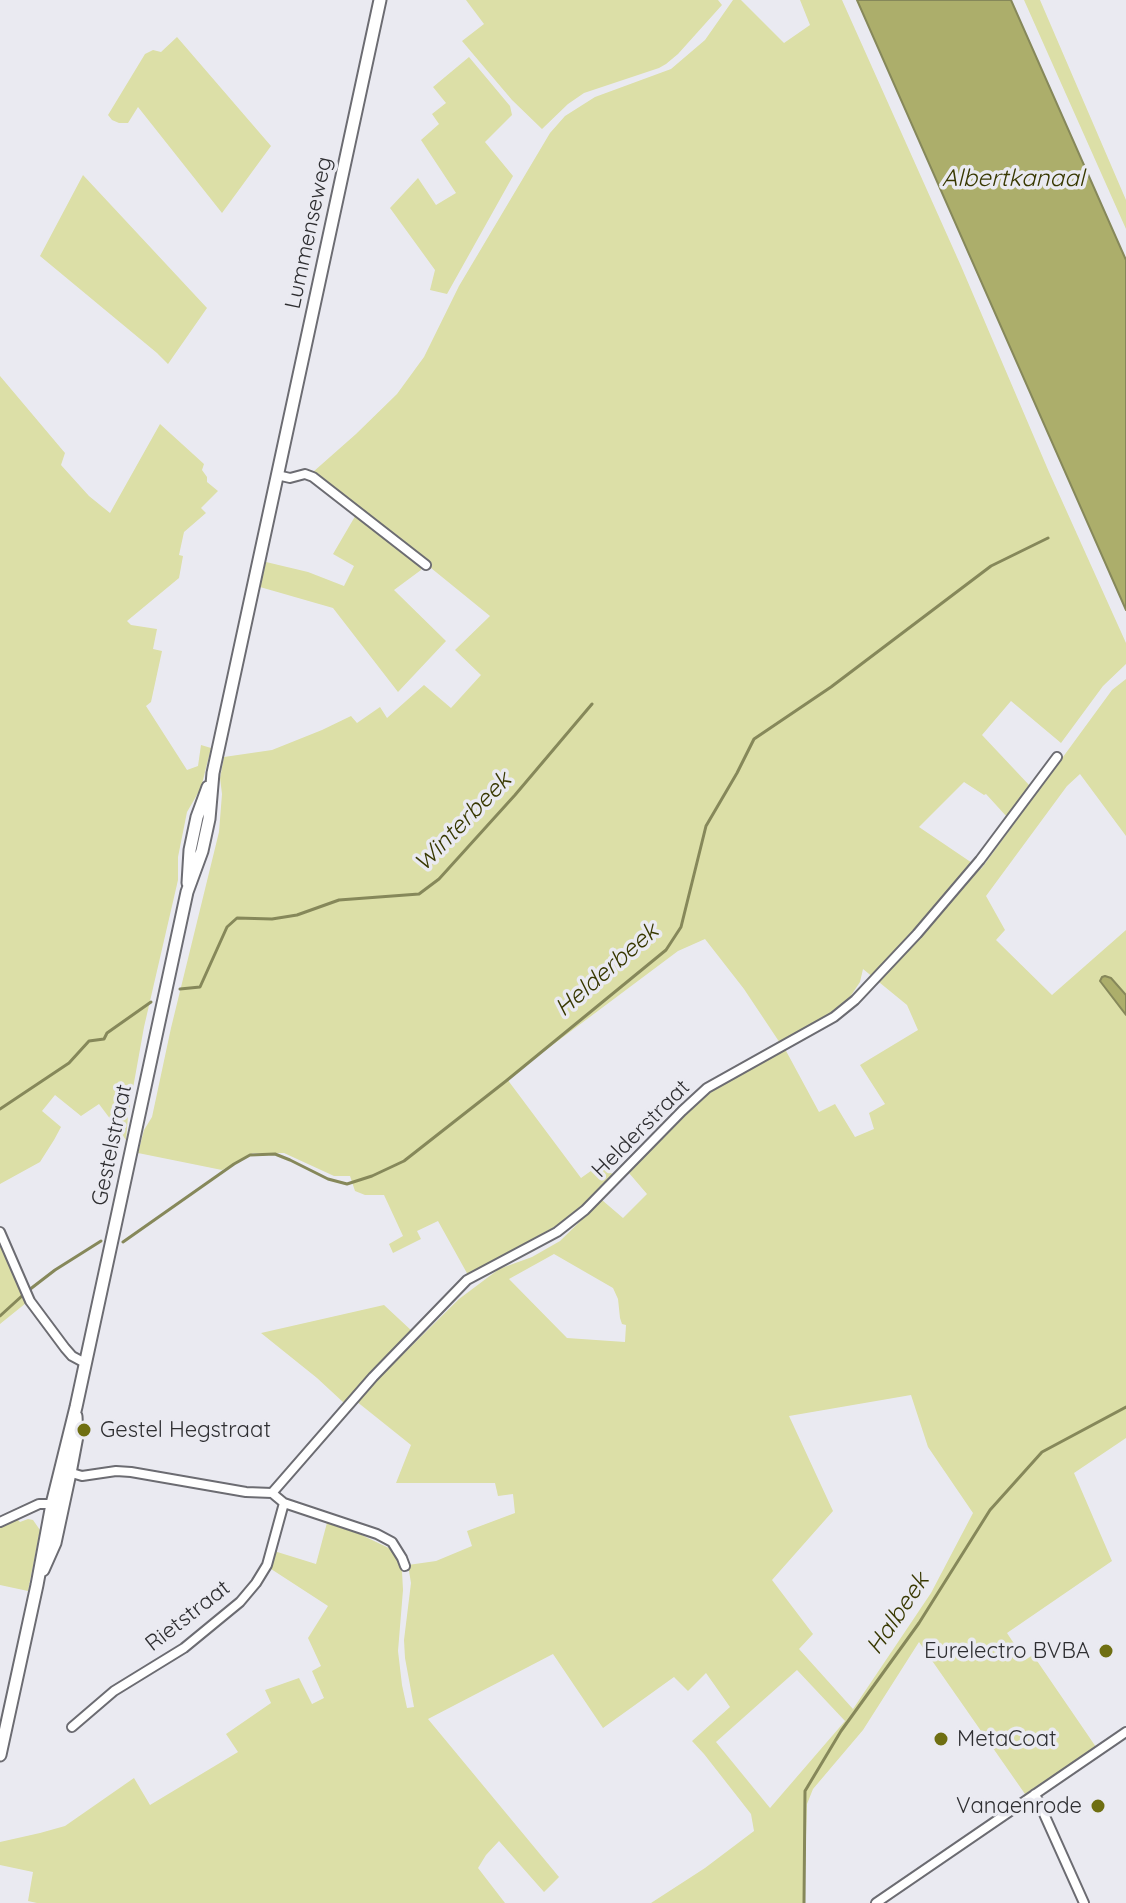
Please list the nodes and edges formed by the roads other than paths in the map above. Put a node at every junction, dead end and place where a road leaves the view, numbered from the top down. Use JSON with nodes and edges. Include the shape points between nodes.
{"nodes":[{"id":1,"x":380,"y":0,"type":"edge"},
{"id":2,"x":277,"y":475,"type":"junction"},
{"id":3,"x":426,"y":565,"type":"dead end"},
{"id":4,"x":1057,"y":757,"type":"dead end"},
{"id":5,"x":212,"y":776,"type":"joint"},
{"id":6,"x":0,"y":1232,"type":"edge"},
{"id":7,"x":85,"y":1363,"type":"junction"},
{"id":8,"x":65,"y":1472,"type":"junction"},
{"id":9,"x":272,"y":1493,"type":"junction"},
{"id":10,"x":284,"y":1503,"type":"junction"},
{"id":11,"x":57,"y":1505,"type":"junction"},
{"id":12,"x":0,"y":1522,"type":"edge"},
{"id":13,"x":405,"y":1566,"type":"dead end"},
{"id":14,"x":72,"y":1727,"type":"dead end"},
{"id":15,"x":1126,"y":1732,"type":"edge"},
{"id":16,"x":0,"y":1755,"type":"edge"},
{"id":17,"x":1035,"y":1794,"type":"junction"},
{"id":18,"x":876,"y":1903,"type":"edge"},
{"id":19,"x":1084,"y":1903,"type":"edge"}],
"edges":[{"from":1,"to":2,"type":"main road","name":"Lummenseweg"},
{"from":2,"to":3,"type":"street","via":[[313,477]]},
{"from":2,"to":5,"type":"main road","name":"Lummenseweg"},
{"from":4,"to":9,"type":"street","name":"Helderstraat","via":[[980,860],[855,1000],[707,1088],[585,1210],[557,1232],[467,1280]]},
{"from":5,"to":7,"type":"main road","name":"Gestelstraat","via":[[197,817],[187,892]]},
{"from":6,"to":7,"type":"street","via":[[30,1301],[72,1356]]},
{"from":7,"to":8,"type":"main road","name":"Gestelstraat"},
{"from":8,"to":9,"type":"street","via":[[131,1472]]},
{"from":8,"to":11,"type":"main road","name":"Gestelstraat"},
{"from":9,"to":10,"type":"street"},
{"from":10,"to":13,"type":"street","via":[[377,1534],[392,1542]]},
{"from":10,"to":14,"type":"street","name":"Rietstraat","via":[[267,1565],[240,1602]]},
{"from":11,"to":12,"type":"street","via":[[39,1504]]},
{"from":11,"to":16,"type":"main road","name":"Gestelstraat"},
{"from":15,"to":17,"type":"street"},
{"from":17,"to":18,"type":"street"},
{"from":17,"to":19,"type":"street"}]}
